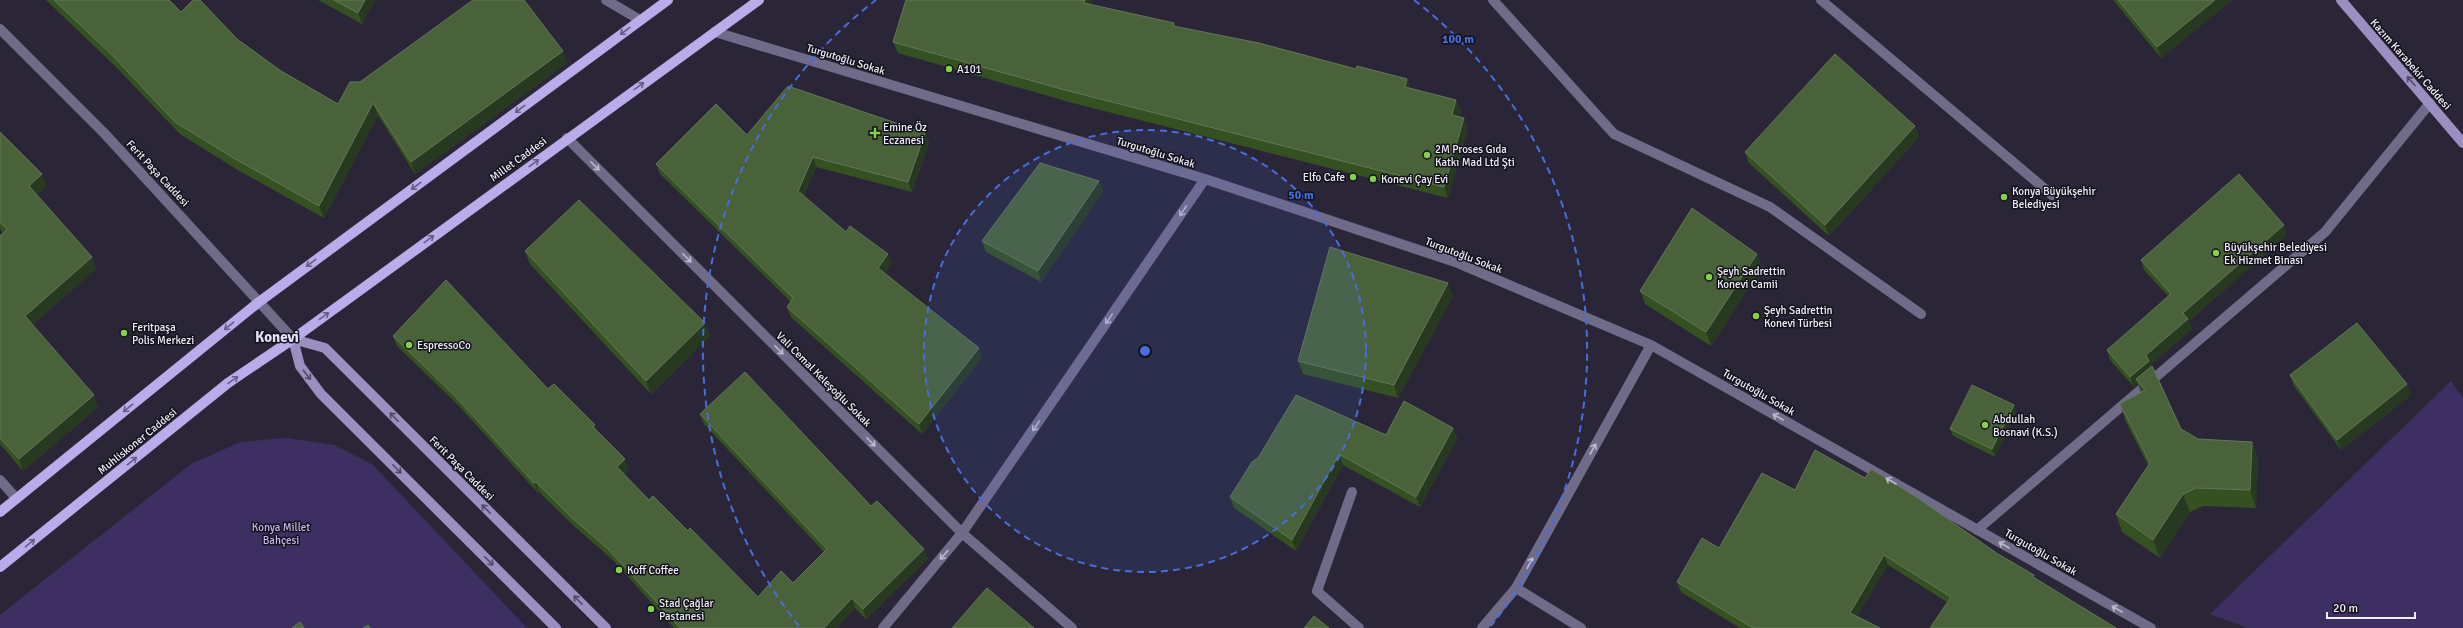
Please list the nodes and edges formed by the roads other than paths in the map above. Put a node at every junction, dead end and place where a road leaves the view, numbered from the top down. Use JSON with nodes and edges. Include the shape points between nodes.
{"nodes":[{"id":1,"x":606,"y":0,"type":"edge"},
{"id":2,"x":668,"y":0,"type":"edge"},
{"id":3,"x":759,"y":0,"type":"edge"},
{"id":4,"x":1493,"y":0,"type":"edge"},
{"id":5,"x":1821,"y":0,"type":"edge"},
{"id":6,"x":2341,"y":0,"type":"edge"},
{"id":7,"x":640,"y":20,"type":"junction"},
{"id":8,"x":0,"y":29,"type":"edge"},
{"id":9,"x":715,"y":32,"type":"junction"},
{"id":10,"x":2430,"y":103,"type":"junction"},
{"id":11,"x":567,"y":138,"type":"junction"},
{"id":12,"x":2463,"y":143,"type":"edge"},
{"id":13,"x":1205,"y":179,"type":"junction"},
{"id":14,"x":2052,"y":195,"type":"dead end"},
{"id":15,"x":259,"y":302,"type":"junction"},
{"id":16,"x":1921,"y":314,"type":"dead end"},
{"id":17,"x":293,"y":339,"type":"junction"},
{"id":18,"x":1651,"y":345,"type":"junction"},
{"id":19,"x":0,"y":480,"type":"edge"},
{"id":20,"x":1352,"y":492,"type":"dead end"},
{"id":21,"x":16,"y":498,"type":"junction"},
{"id":22,"x":0,"y":512,"type":"edge"},
{"id":23,"x":1978,"y":530,"type":"junction"},
{"id":24,"x":962,"y":533,"type":"junction"},
{"id":25,"x":0,"y":567,"type":"edge"},
{"id":26,"x":1516,"y":588,"type":"junction"},
{"id":27,"x":556,"y":628,"type":"edge"},
{"id":28,"x":606,"y":628,"type":"edge"},
{"id":29,"x":883,"y":628,"type":"edge"},
{"id":30,"x":1072,"y":628,"type":"edge"},
{"id":31,"x":1359,"y":628,"type":"edge"},
{"id":32,"x":1482,"y":628,"type":"edge"},
{"id":33,"x":1581,"y":628,"type":"edge"},
{"id":34,"x":2151,"y":628,"type":"edge"}],
"edges":[{"from":1,"to":7,"type":"street"},
{"from":2,"to":7,"type":"main road"},
{"from":3,"to":9,"type":"main road","name":"Millet Caddesi"},
{"from":4,"to":16,"type":"street","via":[[1614,134],[1770,207]]},
{"from":5,"to":14,"type":"street"},
{"from":10,"to":6,"type":"main road","name":"Kazım Karabekir Caddesi","one_way":true},
{"from":7,"to":15,"type":"main road","one_way":true},
{"from":8,"to":15,"type":"street","name":"Ferit Paşa Caddesi","via":[[105,134]]},
{"from":11,"to":9,"type":"main road","name":"Millet Caddesi","one_way":true},
{"from":9,"to":13,"type":"street","name":"Turgutoğlu Sokak"},
{"from":10,"to":12,"type":"main road","name":"Kazım Karabekir Caddesi"},
{"from":10,"to":23,"type":"street","via":[[2325,232]]},
{"from":17,"to":11,"type":"main road","name":"Millet Caddesi","one_way":true},
{"from":11,"to":24,"type":"street","name":"Vali Cemal Keleşoğlu Sokak","one_way":true},
{"from":13,"to":18,"type":"street","name":"Turgutoğlu Sokak","via":[[1455,262]]},
{"from":13,"to":24,"type":"street","one_way":true},
{"from":15,"to":17,"type":"street","name":"Ferit Paşa Caddesi"},
{"from":15,"to":21,"type":"main road","one_way":true},
{"from":25,"to":17,"type":"main road","name":"Muhliskoner Caddesi","one_way":true,"via":[[228,383]]},
{"from":17,"to":27,"type":"main road","name":"Ferit Paşa Caddesi","one_way":true,"via":[[300,366],[322,394]]},
{"from":28,"to":17,"type":"main road","name":"Ferit Paşa Caddesi","one_way":true,"via":[[325,348]]},
{"from":23,"to":18,"type":"street","name":"Turgutoğlu Sokak","one_way":true},
{"from":26,"to":18,"type":"street","one_way":true},
{"from":19,"to":21,"type":"street"},
{"from":20,"to":31,"type":"street","via":[[1317,591]]},
{"from":21,"to":22,"type":"main road"},
{"from":34,"to":23,"type":"street","name":"Turgutoğlu Sokak","one_way":true},
{"from":24,"to":29,"type":"street","one_way":true},
{"from":24,"to":30,"type":"street","name":"Vali Cemal Keleşoğlu Sokak"},
{"from":26,"to":32,"type":"street"},
{"from":26,"to":33,"type":"street"}]}
